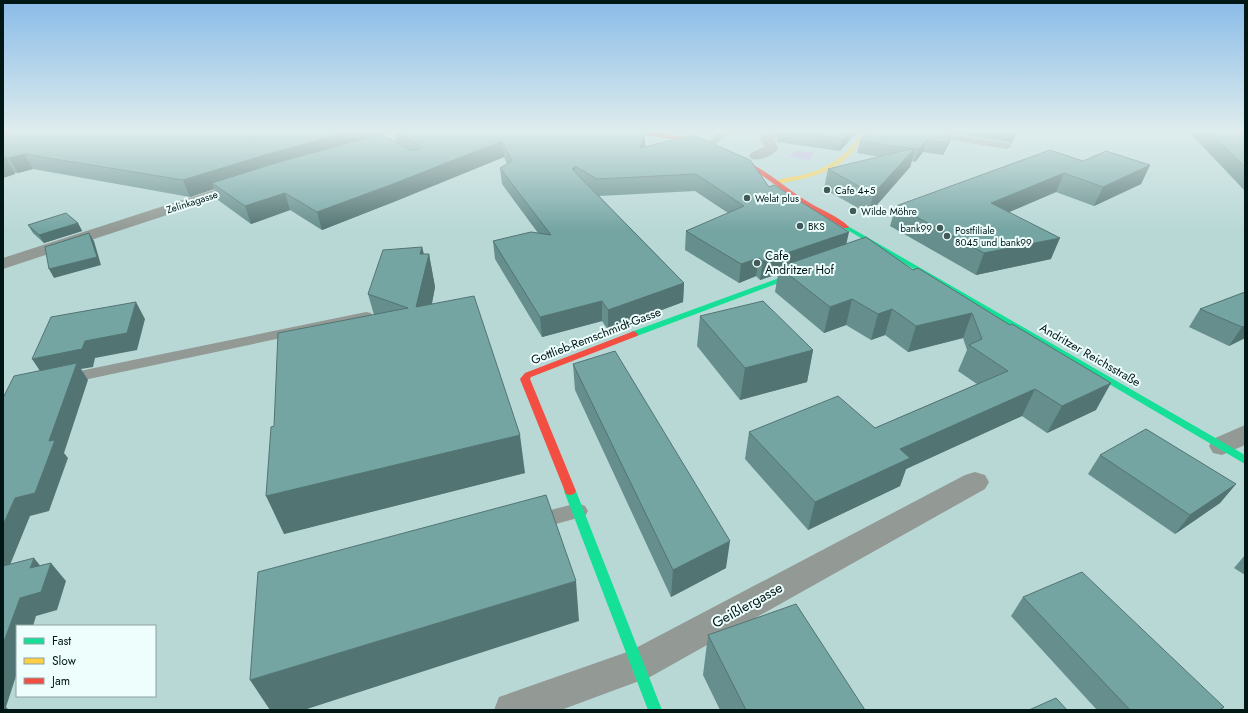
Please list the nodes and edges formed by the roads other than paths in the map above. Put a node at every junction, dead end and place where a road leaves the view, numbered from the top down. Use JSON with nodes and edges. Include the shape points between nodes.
{"nodes":[{"id":1,"x":747,"y":163,"type":"edge"},
{"id":2,"x":833,"y":163,"type":"edge"},
{"id":3,"x":256,"y":181,"type":"edge"},
{"id":4,"x":778,"y":182,"type":"junction"},
{"id":5,"x":877,"y":246,"type":"junction"},
{"id":6,"x":868,"y":250,"type":"edge"},
{"id":7,"x":3,"y":264,"type":"edge"},
{"id":8,"x":816,"y":268,"type":"edge"},
{"id":9,"x":366,"y":316,"type":"edge"},
{"id":10,"x":49,"y":382,"type":"edge"},
{"id":11,"x":1245,"y":434,"type":"edge"},
{"id":12,"x":1222,"y":446,"type":"junction"},
{"id":13,"x":1245,"y":460,"type":"edge"},
{"id":14,"x":975,"y":482,"type":"dead end"},
{"id":15,"x":578,"y":511,"type":"junction"},
{"id":16,"x":518,"y":527,"type":"edge"},
{"id":17,"x":638,"y":665,"type":"junction"},
{"id":18,"x":512,"y":710,"type":"edge"},
{"id":19,"x":655,"y":710,"type":"edge"}],
"edges":[{"from":1,"to":4,"type":"street","name":"Andritzer Reichsstraße"},
{"from":2,"to":4,"type":"street","via":[[809,174]]},
{"from":3,"to":7,"type":"street","name":"Zelinkagasse"},
{"from":4,"to":5,"type":"street","name":"Andritzer Reichsstraße","via":[[799,199]]},
{"from":5,"to":6,"type":"street"},
{"from":5,"to":12,"type":"street","name":"Andritzer Reichsstraße"},
{"from":8,"to":15,"type":"street","name":"Gottlieb-Remschmidt-Gasse","via":[[594,348],[528,375],[525,379],[534,396]]},
{"from":9,"to":10,"type":"lane"},
{"from":11,"to":12,"type":"street"},
{"from":12,"to":13,"type":"street","name":"Andritzer Reichsstraße"},
{"from":14,"to":17,"type":"street","name":"Geißlergasse"},
{"from":15,"to":16,"type":"lane"},
{"from":15,"to":17,"type":"street","name":"Gottlieb-Remschmidt-Gasse"},
{"from":17,"to":18,"type":"street","name":"Geißlergasse"},
{"from":17,"to":19,"type":"street","name":"Gottlieb-Remschmidt-Gasse"}]}
